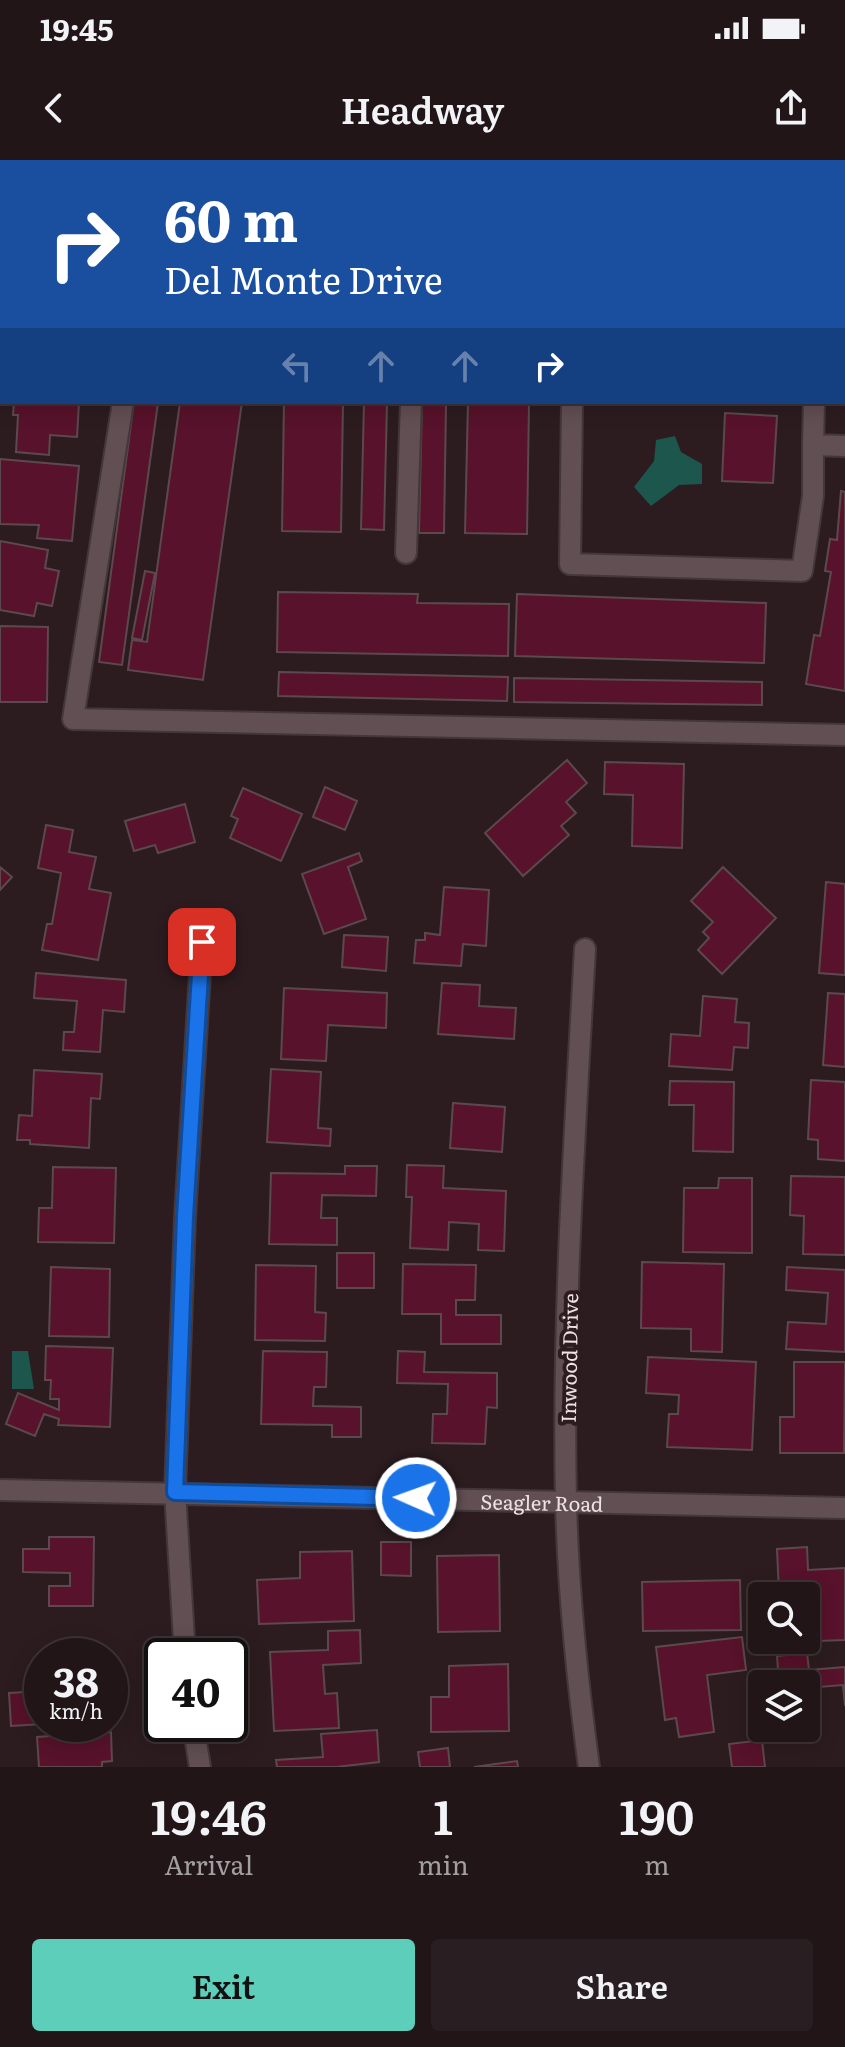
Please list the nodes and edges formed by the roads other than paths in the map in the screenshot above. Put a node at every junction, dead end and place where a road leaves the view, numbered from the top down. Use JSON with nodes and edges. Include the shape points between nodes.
{"nodes":[{"id":1,"x":123,"y":404,"type":"edge"},
{"id":2,"x":411,"y":404,"type":"edge"},
{"id":3,"x":572,"y":404,"type":"edge"},
{"id":4,"x":814,"y":404,"type":"edge"},
{"id":5,"x":813,"y":445,"type":"junction"},
{"id":6,"x":845,"y":446,"type":"edge"},
{"id":7,"x":406,"y":553,"type":"dead end"},
{"id":8,"x":845,"y":735,"type":"edge"},
{"id":9,"x":202,"y":942,"type":"dead end"},
{"id":10,"x":585,"y":949,"type":"dead end"},
{"id":11,"x":0,"y":1490,"type":"edge"},
{"id":12,"x":175,"y":1492,"type":"junction"},
{"id":13,"x":566,"y":1501,"type":"junction"},
{"id":14,"x":845,"y":1508,"type":"edge"},
{"id":15,"x":184,"y":1638,"type":"edge"},
{"id":16,"x":196,"y":1742,"type":"edge"},
{"id":17,"x":200,"y":1767,"type":"edge"},
{"id":18,"x":589,"y":1767,"type":"edge"}],
"edges":[{"from":1,"to":8,"type":"street","via":[[73,719]]},
{"from":2,"to":7,"type":"street"},
{"from":3,"to":5,"type":"street","via":[[570,564],[802,571],[813,496]]},
{"from":4,"to":5,"type":"street"},
{"from":5,"to":6,"type":"street"},
{"from":9,"to":12,"type":"street"},
{"from":10,"to":13,"type":"street","name":"Inwood Drive","via":[[570,1230]]},
{"from":11,"to":12,"type":"street","name":"Seagler Road"},
{"from":12,"to":13,"type":"street","name":"Seagler Road"},
{"from":12,"to":15,"type":"street"},
{"from":13,"to":14,"type":"street","name":"Seagler Road"},
{"from":13,"to":18,"type":"street","name":"Inwood Drive","via":[[576,1668]]},
{"from":16,"to":17,"type":"street"}]}
